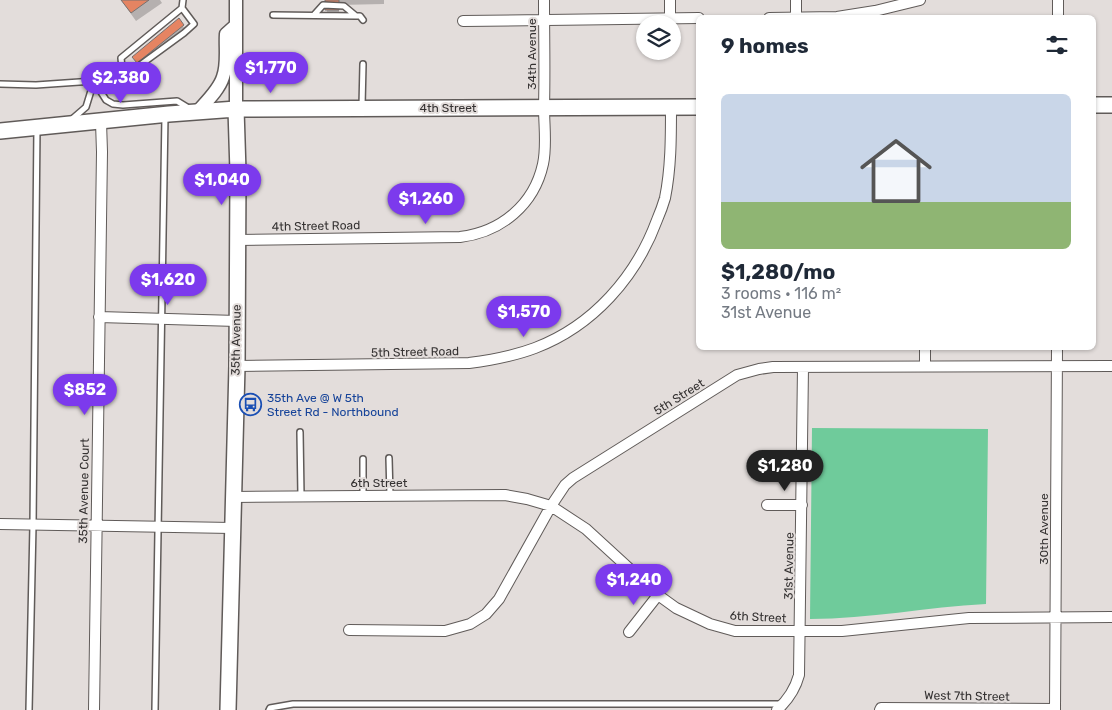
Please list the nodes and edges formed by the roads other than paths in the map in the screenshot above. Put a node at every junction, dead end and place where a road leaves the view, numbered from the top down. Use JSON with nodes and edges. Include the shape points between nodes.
{"nodes":[{"id":1,"x":183,"y":0,"type":"edge"},
{"id":2,"x":236,"y":0,"type":"edge"},
{"id":3,"x":544,"y":0,"type":"edge"},
{"id":4,"x":670,"y":0,"type":"edge"},
{"id":5,"x":796,"y":0,"type":"edge"},
{"id":6,"x":920,"y":0,"type":"edge"},
{"id":7,"x":1058,"y":0,"type":"edge"},
{"id":8,"x":182,"y":8,"type":"junction"},
{"id":9,"x":274,"y":15,"type":"dead end"},
{"id":10,"x":314,"y":15,"type":"junction"},
{"id":11,"x":670,"y":15,"type":"edge"},
{"id":12,"x":796,"y":15,"type":"edge"},
{"id":13,"x":854,"y":15,"type":"edge"},
{"id":14,"x":1058,"y":15,"type":"edge"},
{"id":15,"x":172,"y":16,"type":"junction"},
{"id":16,"x":356,"y":16,"type":"junction"},
{"id":17,"x":681,"y":18,"type":"edge"},
{"id":18,"x":696,"y":18,"type":"edge"},
{"id":19,"x":636,"y":19,"type":"edge"},
{"id":20,"x":363,"y":20,"type":"dead end"},
{"id":21,"x":463,"y":20,"type":"dead end"},
{"id":22,"x":544,"y":20,"type":"junction"},
{"id":23,"x":176,"y":21,"type":"dead end"},
{"id":24,"x":162,"y":24,"type":"junction"},
{"id":25,"x":236,"y":25,"type":"junction"},
{"id":26,"x":180,"y":28,"type":"dead end"},
{"id":27,"x":166,"y":29,"type":"dead end"},
{"id":28,"x":184,"y":33,"type":"junction"},
{"id":29,"x":363,"y":64,"type":"dead end"},
{"id":30,"x":122,"y":68,"type":"junction"},
{"id":31,"x":94,"y":81,"type":"junction"},
{"id":32,"x":0,"y":84,"type":"edge"},
{"id":33,"x":1096,"y":105,"type":"edge"},
{"id":34,"x":1112,"y":105,"type":"edge"},
{"id":35,"x":671,"y":107,"type":"junction"},
{"id":36,"x":696,"y":107,"type":"edge"},
{"id":37,"x":362,"y":108,"type":"junction"},
{"id":38,"x":544,"y":108,"type":"junction"},
{"id":39,"x":236,"y":109,"type":"junction"},
{"id":40,"x":196,"y":112,"type":"junction"},
{"id":41,"x":165,"y":114,"type":"junction"},
{"id":42,"x":101,"y":122,"type":"junction"},
{"id":43,"x":66,"y":125,"type":"junction"},
{"id":44,"x":37,"y":128,"type":"junction"},
{"id":45,"x":0,"y":131,"type":"edge"},
{"id":46,"x":237,"y":240,"type":"junction"},
{"id":47,"x":99,"y":317,"type":"junction"},
{"id":48,"x":161,"y":319,"type":"junction"},
{"id":49,"x":237,"y":321,"type":"junction"},
{"id":50,"x":925,"y":350,"type":"edge"},
{"id":51,"x":1057,"y":350,"type":"edge"},
{"id":52,"x":236,"y":366,"type":"junction"},
{"id":53,"x":925,"y":366,"type":"junction"},
{"id":54,"x":1057,"y":366,"type":"junction"},
{"id":55,"x":1112,"y":366,"type":"edge"},
{"id":56,"x":802,"y":367,"type":"junction"},
{"id":57,"x":300,"y":432,"type":"dead end"},
{"id":58,"x":389,"y":458,"type":"dead end"},
{"id":59,"x":363,"y":459,"type":"dead end"},
{"id":60,"x":301,"y":496,"type":"junction"},
{"id":61,"x":363,"y":496,"type":"junction"},
{"id":62,"x":390,"y":496,"type":"junction"},
{"id":63,"x":233,"y":497,"type":"junction"},
{"id":64,"x":767,"y":505,"type":"dead end"},
{"id":65,"x":802,"y":505,"type":"junction"},
{"id":66,"x":551,"y":506,"type":"junction"},
{"id":67,"x":0,"y":524,"type":"edge"},
{"id":68,"x":33,"y":525,"type":"junction"},
{"id":69,"x":95,"y":526,"type":"junction"},
{"id":70,"x":159,"y":527,"type":"junction"},
{"id":71,"x":232,"y":528,"type":"junction"},
{"id":72,"x":658,"y":595,"type":"junction"},
{"id":73,"x":1112,"y":617,"type":"edge"},
{"id":74,"x":1056,"y":618,"type":"junction"},
{"id":75,"x":349,"y":630,"type":"dead end"},
{"id":76,"x":800,"y":631,"type":"junction"},
{"id":77,"x":629,"y":632,"type":"dead end"},
{"id":78,"x":780,"y":707,"type":"edge"},
{"id":79,"x":968,"y":709,"type":"edge"},
{"id":80,"x":990,"y":709,"type":"edge"},
{"id":81,"x":29,"y":710,"type":"edge"},
{"id":82,"x":94,"y":710,"type":"edge"},
{"id":83,"x":155,"y":710,"type":"edge"},
{"id":84,"x":228,"y":710,"type":"edge"},
{"id":85,"x":269,"y":710,"type":"edge"},
{"id":86,"x":880,"y":710,"type":"edge"},
{"id":87,"x":1055,"y":710,"type":"edge"}],
"edges":[{"from":1,"to":8,"type":"lane"},
{"from":2,"to":25,"type":"street","name":"35th Avenue"},
{"from":3,"to":22,"type":"street","name":"34th Avenue"},
{"from":4,"to":11,"type":"street"},
{"from":5,"to":12,"type":"street"},
{"from":6,"to":13,"type":"street"},
{"from":7,"to":14,"type":"street"},
{"from":8,"to":15,"type":"lane"},
{"from":8,"to":28,"type":"lane","via":[[194,24]]},
{"from":9,"to":10,"type":"lane"},
{"from":10,"to":16,"type":"lane"},
{"from":10,"to":16,"type":"lane","via":[[323,5],[341,5]]},
{"from":15,"to":23,"type":"lane"},
{"from":15,"to":24,"type":"lane"},
{"from":16,"to":20,"type":"lane"},
{"from":17,"to":18,"type":"street"},
{"from":19,"to":22,"type":"street"},
{"from":21,"to":22,"type":"street"},
{"from":22,"to":38,"type":"street","name":"34th Avenue"},
{"from":24,"to":27,"type":"lane"},
{"from":24,"to":30,"type":"lane","via":[[146,42],[121,58]]},
{"from":25,"to":39,"type":"street","name":"35th Avenue"},
{"from":25,"to":40,"type":"street","via":[[226,34],[222,80]]},
{"from":26,"to":28,"type":"lane"},
{"from":28,"to":30,"type":"lane","via":[[173,37],[132,71]]},
{"from":29,"to":37,"type":"lane"},
{"from":30,"to":31,"type":"lane"},
{"from":31,"to":32,"type":"lane"},
{"from":31,"to":40,"type":"lane","via":[[106,100],[113,104],[177,101]]},
{"from":31,"to":43,"type":"lane","via":[[86,107]]},
{"from":33,"to":34,"type":"main road"},
{"from":35,"to":36,"type":"main road","name":"4th Street"},
{"from":35,"to":38,"type":"main road","name":"4th Street"},
{"from":35,"to":52,"type":"street","name":"5th Street Road","via":[[666,191],[649,243],[615,293],[579,324],[536,348],[505,358],[469,363]]},
{"from":37,"to":38,"type":"main road","name":"4th Street"},
{"from":37,"to":39,"type":"main road","name":"4th Street"},
{"from":38,"to":46,"type":"street","name":"4th Street Road","via":[[543,164],[537,181],[516,213],[490,230],[460,237]]},
{"from":39,"to":40,"type":"main road","name":"4th Street"},
{"from":39,"to":46,"type":"main road","name":"35th Avenue"},
{"from":40,"to":41,"type":"main road","name":"4th Street"},
{"from":41,"to":42,"type":"main road","name":"4th Street"},
{"from":41,"to":48,"type":"lane"},
{"from":42,"to":43,"type":"main road","name":"4th Street"},
{"from":42,"to":47,"type":"street","name":"35th Avenue Court"},
{"from":43,"to":44,"type":"main road","name":"4th Street"},
{"from":44,"to":45,"type":"main road","name":"4th Street"},
{"from":44,"to":68,"type":"lane"},
{"from":46,"to":49,"type":"main road","name":"35th Avenue"},
{"from":47,"to":48,"type":"street"},
{"from":47,"to":69,"type":"street","name":"35th Avenue Court"},
{"from":48,"to":49,"type":"street"},
{"from":48,"to":70,"type":"lane"},
{"from":49,"to":52,"type":"main road","name":"35th Avenue"},
{"from":50,"to":53,"type":"street"},
{"from":51,"to":54,"type":"street","name":"30th Avenue"},
{"from":52,"to":63,"type":"main road","name":"35th Avenue"},
{"from":53,"to":54,"type":"street","name":"5th Street"},
{"from":53,"to":56,"type":"street","name":"5th Street"},
{"from":54,"to":55,"type":"street","name":"5th Street"},
{"from":54,"to":74,"type":"street","name":"30th Avenue"},
{"from":56,"to":65,"type":"street","name":"31st Avenue"},
{"from":56,"to":66,"type":"street","name":"5th Street","via":[[759,369],[737,375],[573,478]]},
{"from":57,"to":60,"type":"lane"},
{"from":58,"to":62,"type":"lane"},
{"from":59,"to":61,"type":"lane"},
{"from":60,"to":61,"type":"street","name":"6th Street"},
{"from":60,"to":63,"type":"street","name":"6th Street"},
{"from":61,"to":62,"type":"street","name":"6th Street"},
{"from":62,"to":66,"type":"street","name":"6th Street","via":[[505,495]]},
{"from":63,"to":71,"type":"main road","name":"35th Avenue"},
{"from":64,"to":65,"type":"street"},
{"from":65,"to":76,"type":"street","name":"31st Avenue"},
{"from":66,"to":72,"type":"street","name":"6th Street","via":[[586,529]]},
{"from":66,"to":75,"type":"street","name":"5th Street","via":[[499,599],[486,614],[470,624],[445,631]]},
{"from":67,"to":68,"type":"street"},
{"from":68,"to":69,"type":"street"},
{"from":68,"to":81,"type":"lane"},
{"from":69,"to":70,"type":"street"},
{"from":69,"to":82,"type":"street","name":"35th Avenue Court"},
{"from":70,"to":71,"type":"street"},
{"from":70,"to":83,"type":"lane"},
{"from":71,"to":84,"type":"main road","name":"35th Avenue"},
{"from":72,"to":76,"type":"street","name":"6th Street","via":[[710,624],[753,631]]},
{"from":72,"to":77,"type":"street"},
{"from":73,"to":74,"type":"street","name":"6th Street"},
{"from":74,"to":76,"type":"street","name":"6th Street","via":[[969,618],[866,629]]},
{"from":74,"to":87,"type":"street","name":"30th Avenue"},
{"from":76,"to":78,"type":"street","name":"31st Avenue","via":[[796,687]]},
{"from":78,"to":85,"type":"lane","via":[[293,704]]},
{"from":79,"to":80,"type":"street","name":"West 7th Street"},
{"from":79,"to":86,"type":"street","name":"West 7th Street"},
{"from":80,"to":87,"type":"street","name":"West 7th Street"}]}
